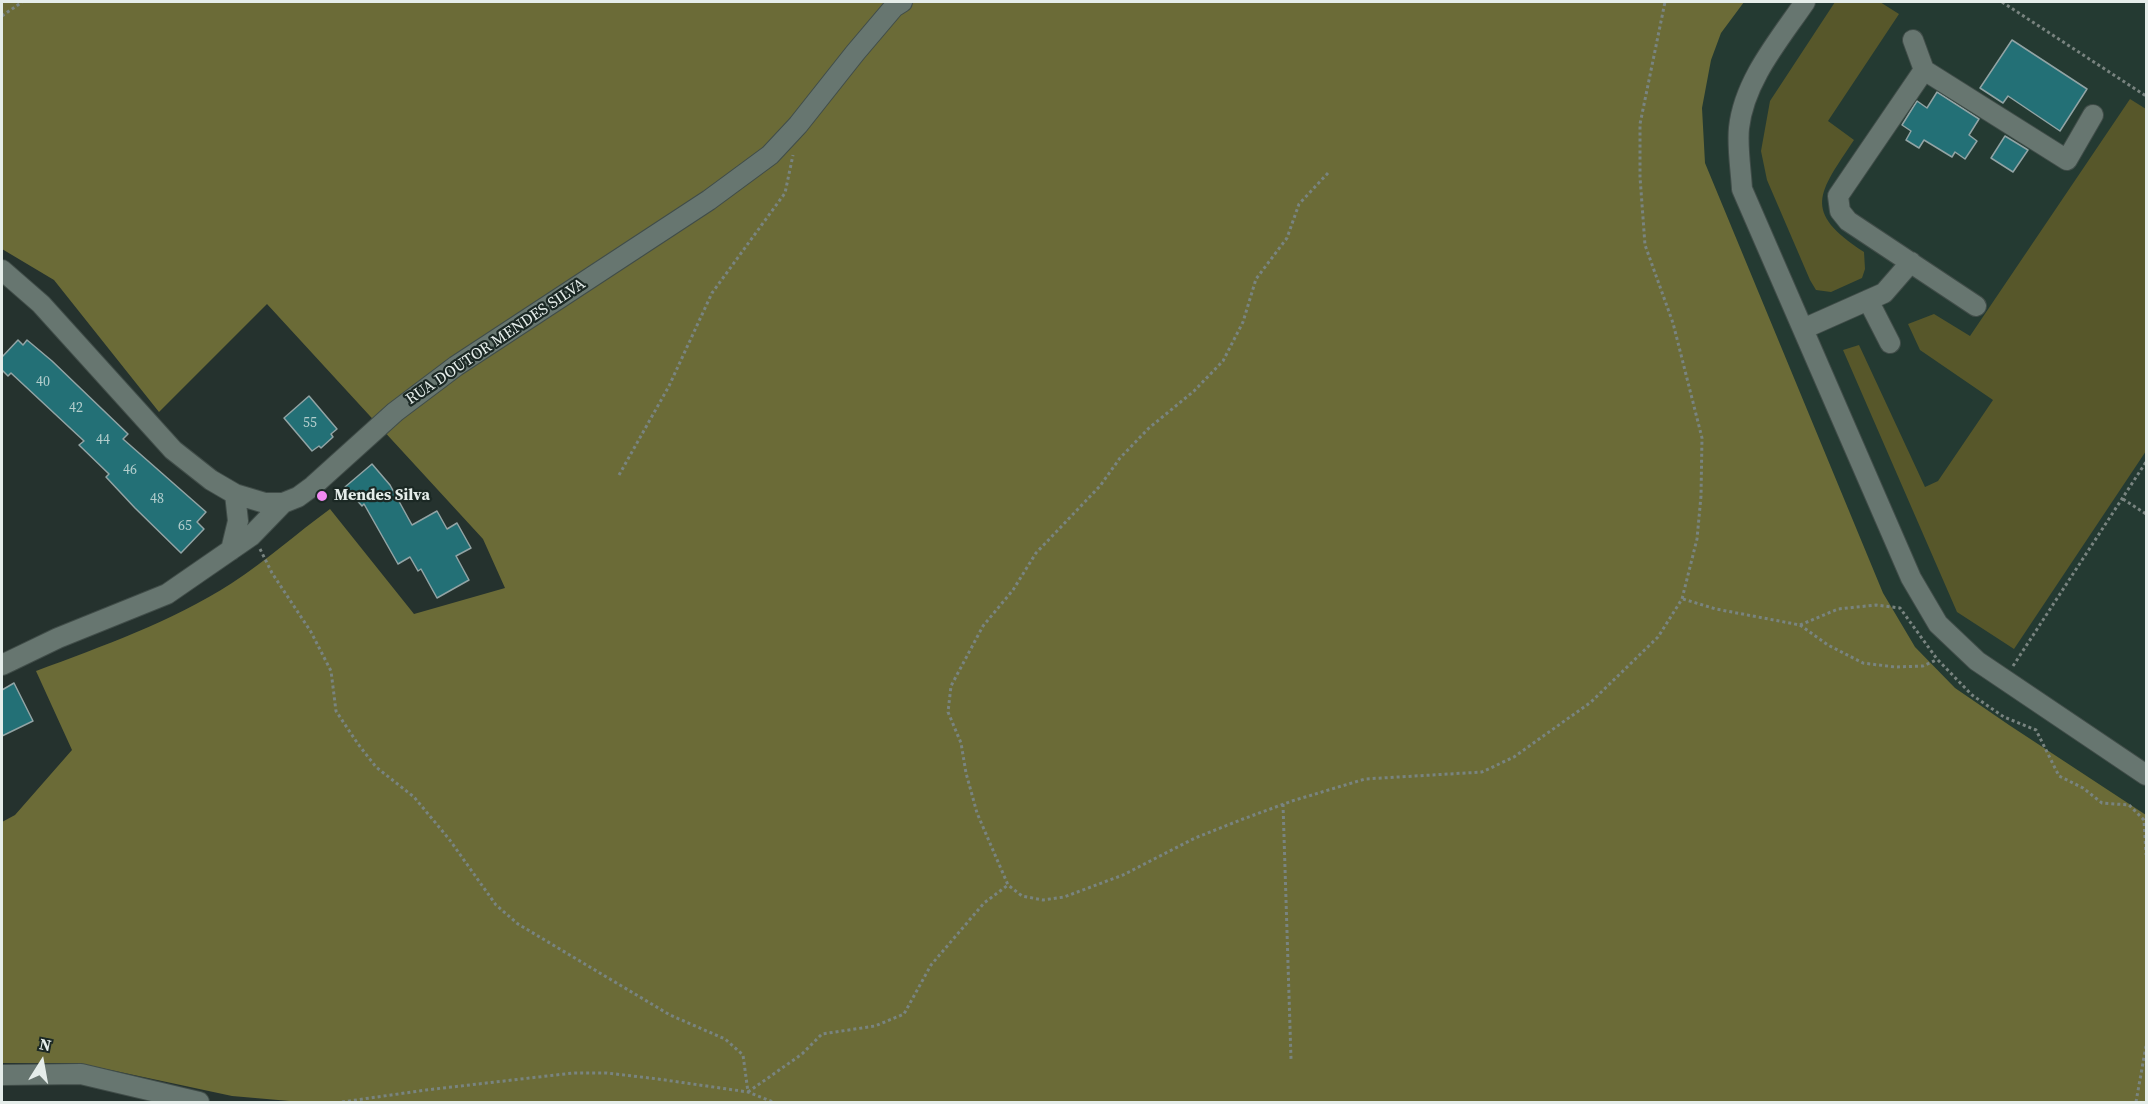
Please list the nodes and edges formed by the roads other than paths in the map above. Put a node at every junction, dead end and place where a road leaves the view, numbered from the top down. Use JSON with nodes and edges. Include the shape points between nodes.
{"nodes":[{"id":1,"x":902,"y":2,"type":"edge"},
{"id":2,"x":1805,"y":2,"type":"edge"},
{"id":3,"x":1912,"y":40,"type":"dead end"},
{"id":4,"x":1924,"y":70,"type":"junction"},
{"id":5,"x":2093,"y":115,"type":"dead end"},
{"id":6,"x":1911,"y":262,"type":"junction"},
{"id":7,"x":2,"y":270,"type":"edge"},
{"id":8,"x":1868,"y":300,"type":"junction"},
{"id":9,"x":1976,"y":306,"type":"dead end"},
{"id":10,"x":1803,"y":329,"type":"junction"},
{"id":11,"x":1890,"y":343,"type":"dead end"},
{"id":12,"x":236,"y":494,"type":"junction"},
{"id":13,"x":283,"y":502,"type":"junction"},
{"id":14,"x":231,"y":550,"type":"junction"},
{"id":15,"x":2,"y":665,"type":"edge"},
{"id":16,"x":2146,"y":775,"type":"edge"},
{"id":17,"x":2,"y":1075,"type":"edge"},
{"id":18,"x":199,"y":1102,"type":"edge"}],
"edges":[{"from":1,"to":13,"type":"street","name":"RUA DOUTOR MENDES SILVA","via":[[770,155],[709,200],[456,366],[395,412],[313,486]]},
{"from":2,"to":10,"type":"street","via":[[1747,94],[1739,129],[1742,189]]},
{"from":3,"to":4,"type":"street"},
{"from":4,"to":5,"type":"street","via":[[2067,160]]},
{"from":4,"to":6,"type":"street","via":[[1838,196],[1840,211],[1848,221]]},
{"from":6,"to":8,"type":"street","via":[[1884,292]]},
{"from":6,"to":9,"type":"street"},
{"from":7,"to":12,"type":"street","via":[[41,304],[173,450]]},
{"from":8,"to":10,"type":"street"},
{"from":8,"to":11,"type":"street"},
{"from":10,"to":16,"type":"street","via":[[1911,578],[1938,624],[1977,661]]},
{"from":12,"to":13,"type":"street","via":[[265,503]]},
{"from":12,"to":14,"type":"street","via":[[238,521]]},
{"from":13,"to":14,"type":"street","via":[[251,536]]},
{"from":14,"to":15,"type":"street","via":[[167,594]]},
{"from":17,"to":18,"type":"street","via":[[81,1074]]}]}
